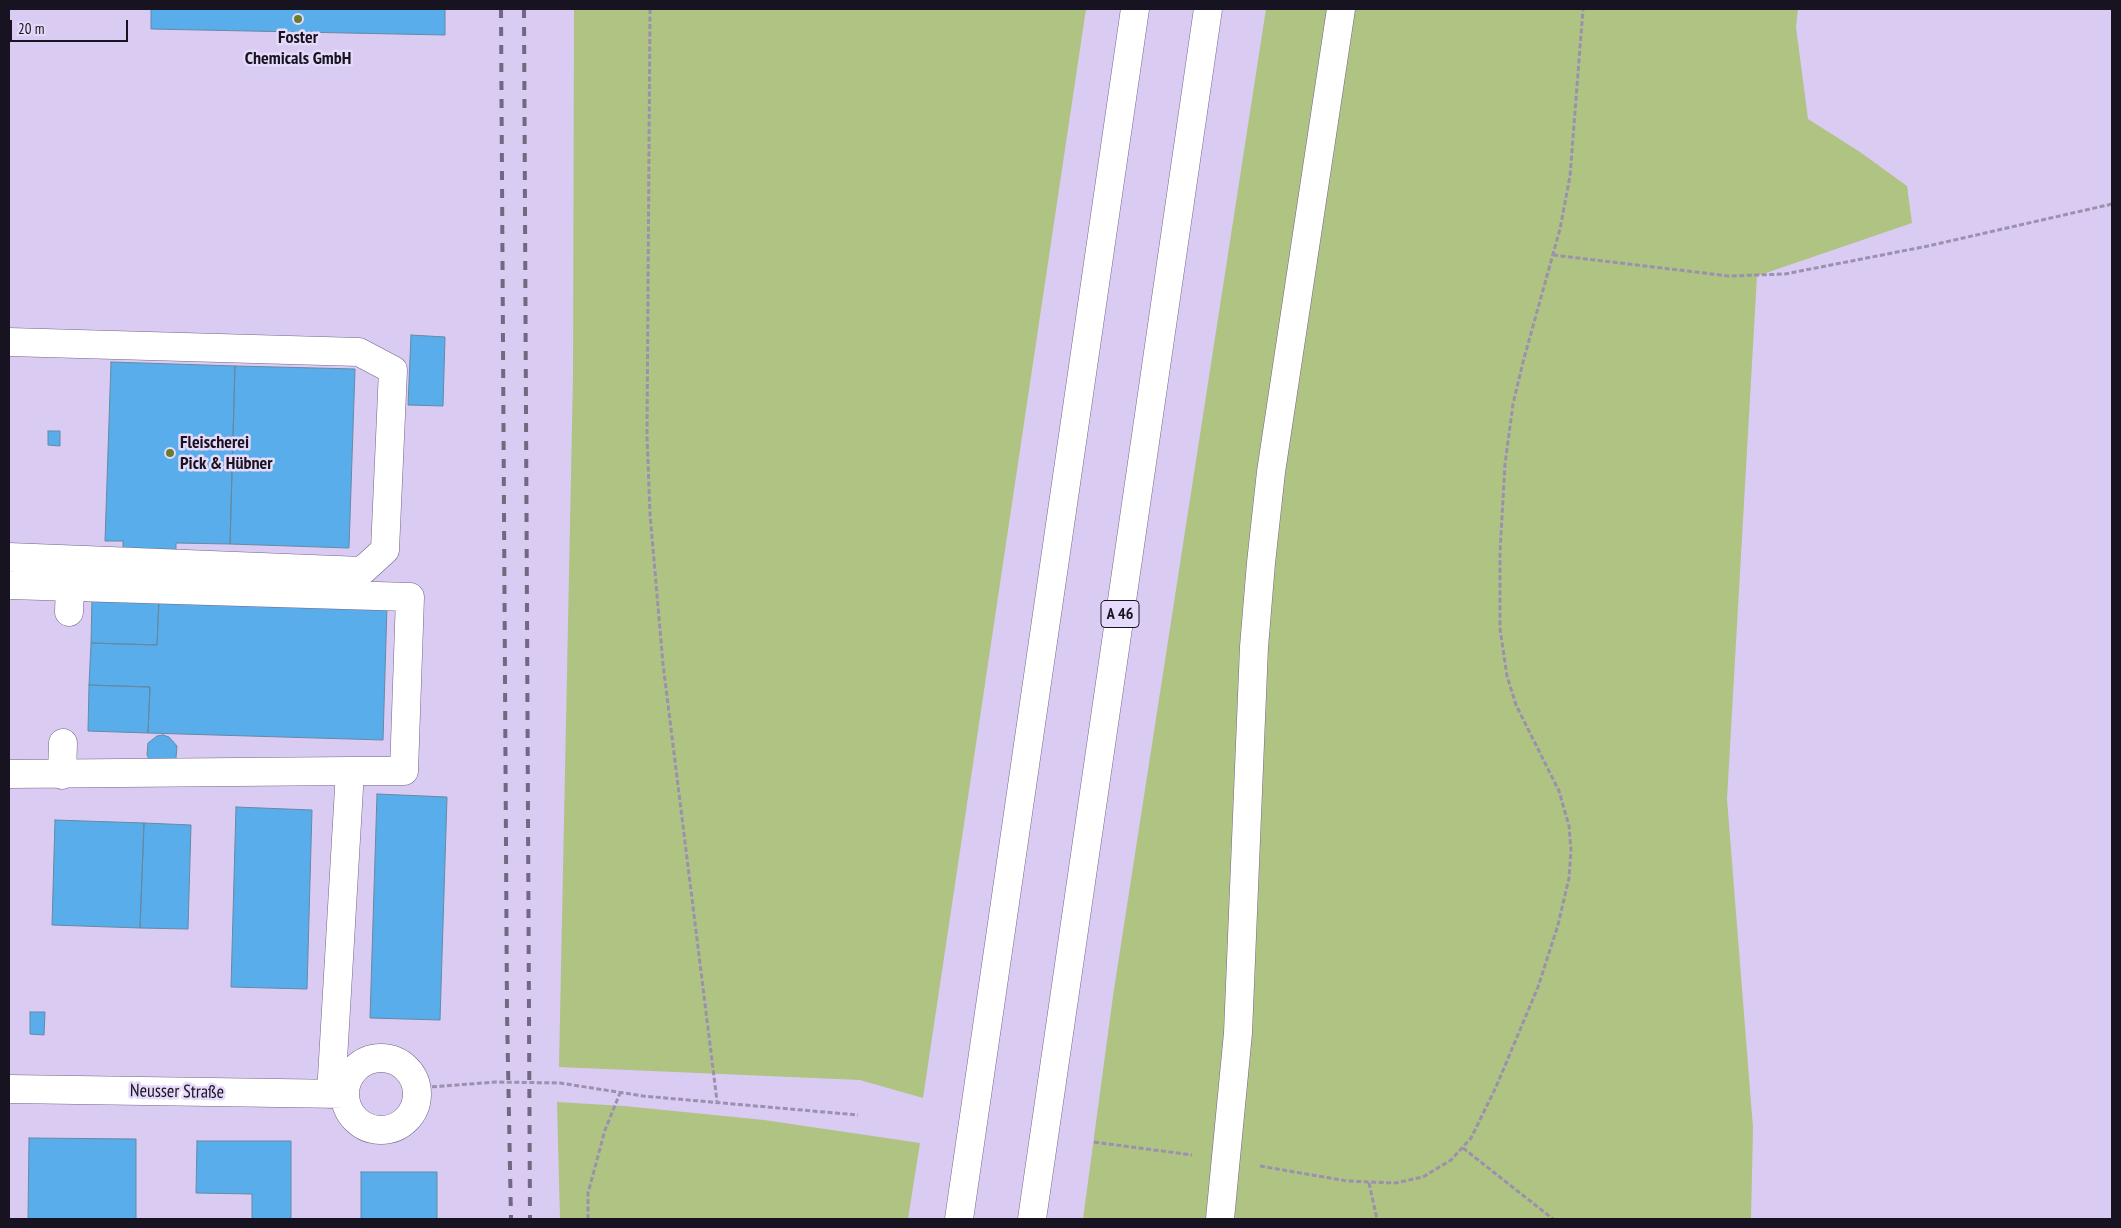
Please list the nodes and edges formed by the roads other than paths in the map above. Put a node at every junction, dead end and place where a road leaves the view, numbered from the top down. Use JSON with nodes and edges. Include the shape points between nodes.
{"nodes":[{"id":1,"x":1135,"y":9,"type":"edge"},
{"id":2,"x":1208,"y":9,"type":"edge"},
{"id":3,"x":1341,"y":9,"type":"edge"},
{"id":4,"x":9,"y":342,"type":"edge"},
{"id":5,"x":9,"y":557,"type":"edge"},
{"id":6,"x":9,"y":585,"type":"edge"},
{"id":7,"x":63,"y":743,"type":"dead end"},
{"id":8,"x":350,"y":771,"type":"junction"},
{"id":9,"x":9,"y":774,"type":"edge"},
{"id":10,"x":62,"y":774,"type":"junction"},
{"id":11,"x":9,"y":1089,"type":"edge"},
{"id":12,"x":338,"y":1094,"type":"junction"},
{"id":13,"x":959,"y":1219,"type":"edge"},
{"id":14,"x":1032,"y":1219,"type":"edge"},
{"id":15,"x":1220,"y":1219,"type":"edge"}],
"edges":[{"from":1,"to":13,"type":"main road"},
{"from":2,"to":14,"type":"main road","number":"A 46"},
{"from":3,"to":15,"type":"main road","via":[[1261,563],[1254,646],[1238,1033]]},
{"from":4,"to":5,"type":"main road","via":[[358,352],[393,370],[385,550],[362,571]]},
{"from":6,"to":8,"type":"main road","via":[[69,599],[410,597],[404,771]]},
{"from":7,"to":10,"type":"main road"},
{"from":8,"to":10,"type":"main road"},
{"from":8,"to":12,"type":"main road"},
{"from":9,"to":10,"type":"main road"},
{"from":11,"to":12,"type":"main road","name":"Neusser Straße"},
{"from":12,"to":12,"type":"main road","via":[[361,1064],[384,1058],[406,1067],[417,1088],[417,1101],[405,1122],[384,1131],[372,1130],[352,1117]]}]}
